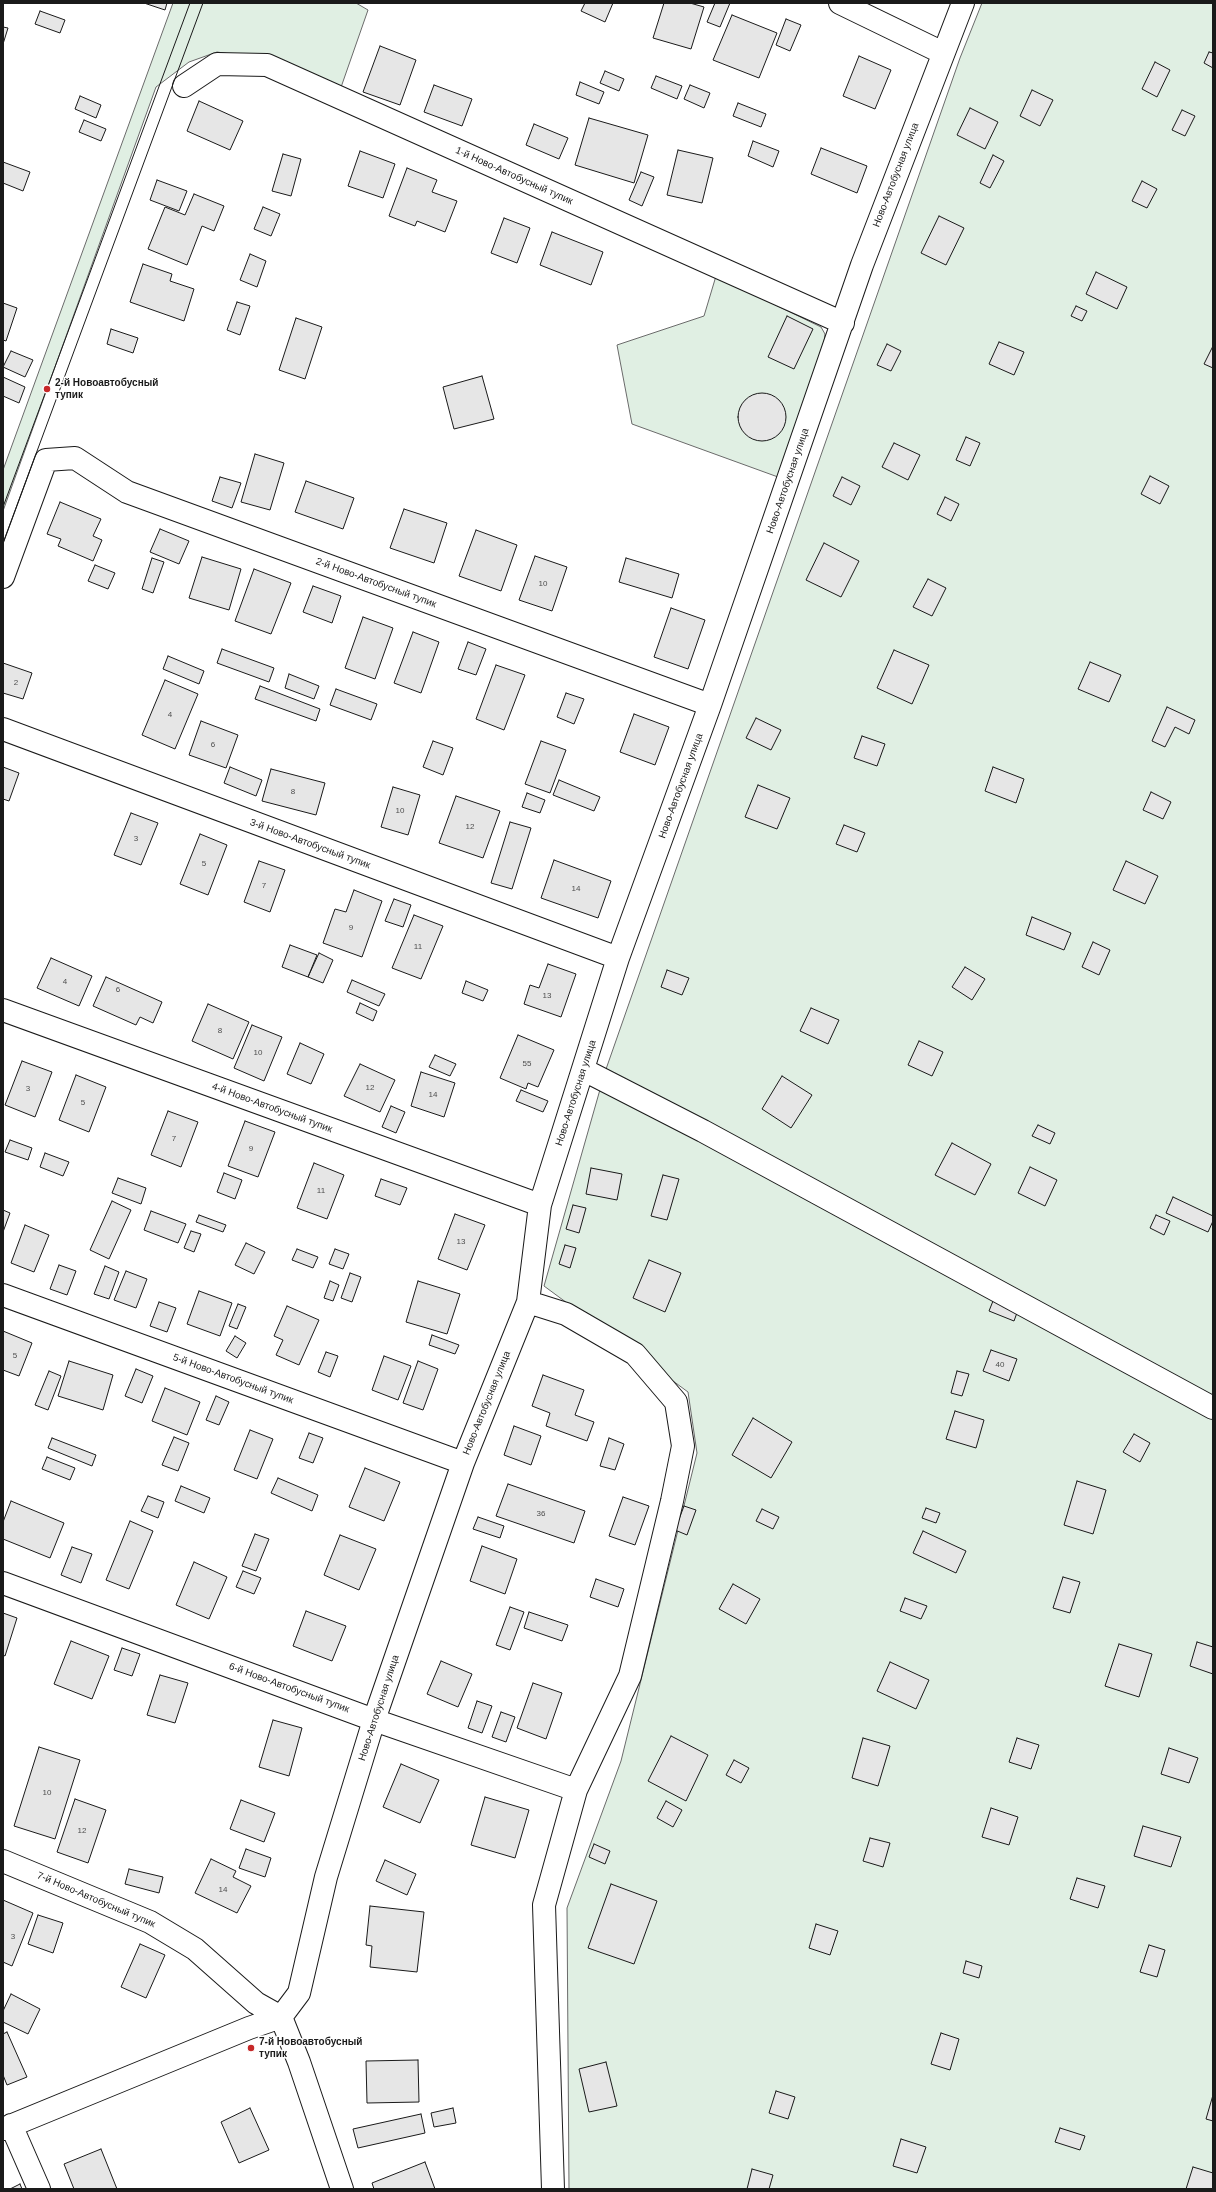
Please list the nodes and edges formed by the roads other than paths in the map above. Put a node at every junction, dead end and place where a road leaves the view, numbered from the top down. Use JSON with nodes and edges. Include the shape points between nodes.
{"nodes":[{"id":1,"x":840,"y":3,"type":"edge"},
{"id":2,"x":963,"y":3,"type":"edge"},
{"id":3,"x":943,"y":53,"type":"junction"},
{"id":4,"x":184,"y":86,"type":"dead end"},
{"id":5,"x":843,"y":323,"type":"junction"},
{"id":6,"x":3,"y":577,"type":"edge"},
{"id":7,"x":710,"y":705,"type":"junction"},
{"id":8,"x":3,"y":730,"type":"edge"},
{"id":9,"x":618,"y":958,"type":"junction"},
{"id":10,"x":3,"y":1010,"type":"edge"},
{"id":11,"x":584,"y":1070,"type":"junction"},
{"id":12,"x":540,"y":1205,"type":"junction"},
{"id":13,"x":3,"y":1295,"type":"edge"},
{"id":14,"x":528,"y":1302,"type":"junction"},
{"id":15,"x":1213,"y":1408,"type":"edge"},
{"id":16,"x":463,"y":1462,"type":"junction"},
{"id":17,"x":3,"y":1583,"type":"edge"},
{"id":18,"x":374,"y":1720,"type":"junction"},
{"id":19,"x":576,"y":1790,"type":"junction"},
{"id":20,"x":3,"y":1861,"type":"edge"},
{"id":21,"x":281,"y":2017,"type":"junction"},
{"id":22,"x":7,"y":2127,"type":"edge"},
{"id":23,"x":39,"y":2189,"type":"edge"},
{"id":24,"x":342,"y":2189,"type":"edge"},
{"id":25,"x":553,"y":2189,"type":"edge"}],
"edges":[{"from":1,"to":3,"type":"street"},
{"from":2,"to":3,"type":"street","name":"Ново-Автобусная улица"},
{"from":3,"to":5,"type":"street","name":"Ново-Автобусная улица","via":[[865,257]]},
{"from":4,"to":5,"type":"street","name":"1-й Ново-Автобусный тупик","via":[[217,64],[266,65]]},
{"from":5,"to":7,"type":"street","name":"Ново-Автобусная улица"},
{"from":6,"to":7,"type":"street","name":"2-й Ново-Автобусный тупик","via":[[46,460],[75,458],[127,492]]},
{"from":7,"to":9,"type":"street","name":"Ново-Автобусная улица"},
{"from":8,"to":9,"type":"street","name":"3-й Ново-Автобусный тупик"},
{"from":9,"to":11,"type":"street","name":"Ново-Автобусная улица"},
{"from":10,"to":12,"type":"street","name":"4-й Ново-Автобусный тупик"},
{"from":11,"to":12,"type":"street","name":"Ново-Автобусная улица"},
{"from":11,"to":15,"type":"street","via":[[703,1131]]},
{"from":12,"to":14,"type":"street","name":"Ново-Автобусная улица"},
{"from":13,"to":16,"type":"street","name":"5-й Ново-Автобусный тупик"},
{"from":14,"to":16,"type":"street","name":"Ново-Автобусная улица"},
{"from":14,"to":19,"type":"street","via":[[566,1314],[635,1354],[676,1402],[683,1446],[630,1676]]},
{"from":16,"to":18,"type":"street","name":"Ново-Автобусная улица"},
{"from":17,"to":18,"type":"street","name":"6-й Ново-Автобусный тупик"},
{"from":18,"to":19,"type":"street","name":"6-й Ново-Автобусный тупик"},
{"from":18,"to":21,"type":"street","name":"Ново-Автобусная улица","via":[[326,1878],[299,1993]]},
{"from":19,"to":25,"type":"street","via":[[544,1905]]},
{"from":20,"to":21,"type":"street","name":"7-й Ново-Автобусный тупик","via":[[150,1922],[195,1949],[256,2003]]},
{"from":21,"to":22,"type":"street"},
{"from":21,"to":24,"type":"street"},
{"from":22,"to":23,"type":"street"}]}
